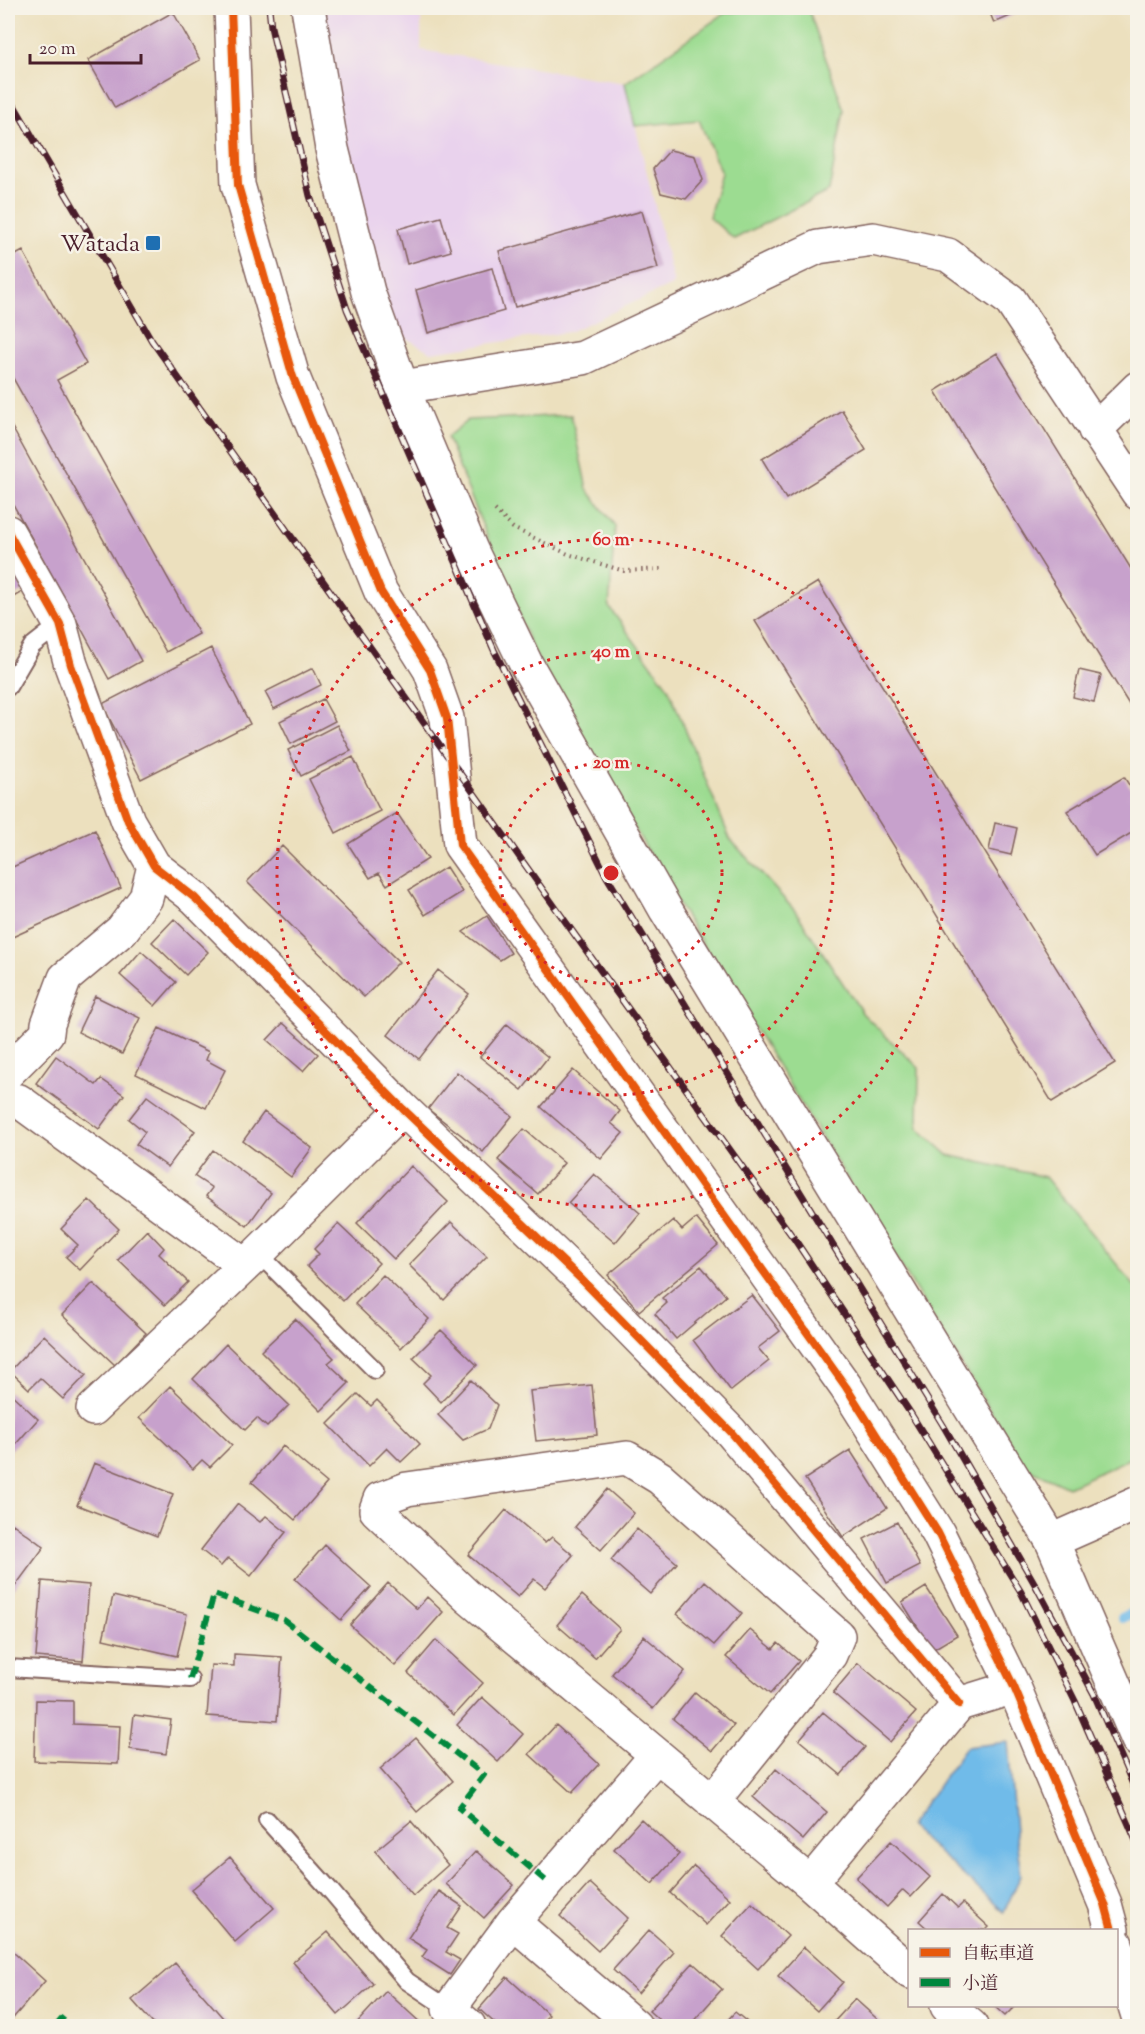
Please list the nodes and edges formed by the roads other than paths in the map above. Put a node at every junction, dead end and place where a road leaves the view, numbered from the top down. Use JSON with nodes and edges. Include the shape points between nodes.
{"nodes":[{"id":1,"x":231,"y":8,"type":"edge"},
{"id":2,"x":308,"y":8,"type":"edge"},
{"id":3,"x":402,"y":387,"type":"junction"},
{"id":4,"x":1137,"y":388,"type":"edge"},
{"id":5,"x":1095,"y":430,"type":"junction"},
{"id":6,"x":1137,"y":493,"type":"edge"},
{"id":7,"x":8,"y":532,"type":"edge"},
{"id":8,"x":60,"y":624,"type":"junction"},
{"id":9,"x":8,"y":687,"type":"edge"},
{"id":10,"x":154,"y":866,"type":"junction"},
{"id":11,"x":8,"y":1072,"type":"edge"},
{"id":12,"x":8,"y":1100,"type":"edge"},
{"id":13,"x":403,"y":1109,"type":"junction"},
{"id":14,"x":251,"y":1259,"type":"junction"},
{"id":15,"x":375,"y":1370,"type":"dead end"},
{"id":16,"x":93,"y":1409,"type":"dead end"},
{"id":17,"x":1137,"y":1503,"type":"edge"},
{"id":18,"x":1052,"y":1541,"type":"junction"},
{"id":19,"x":8,"y":1668,"type":"edge"},
{"id":20,"x":190,"y":1679,"type":"dead end"},
{"id":21,"x":1014,"y":1687,"type":"junction"},
{"id":22,"x":959,"y":1704,"type":"junction"},
{"id":23,"x":1137,"y":1740,"type":"edge"},
{"id":24,"x":656,"y":1756,"type":"junction"},
{"id":25,"x":712,"y":1802,"type":"junction"},
{"id":26,"x":267,"y":1820,"type":"dead end"},
{"id":27,"x":810,"y":1883,"type":"junction"},
{"id":28,"x":513,"y":1922,"type":"junction"},
{"id":29,"x":1113,"y":1929,"type":"edge"},
{"id":30,"x":1118,"y":1951,"type":"edge"},
{"id":31,"x":908,"y":1971,"type":"edge"},
{"id":32,"x":948,"y":2007,"type":"edge"},
{"id":33,"x":1137,"y":2016,"type":"edge"},
{"id":34,"x":459,"y":2018,"type":"edge"},
{"id":35,"x":635,"y":2026,"type":"edge"},
{"id":36,"x":971,"y":2026,"type":"edge"}],
"edges":[{"from":1,"to":21,"type":"street","via":[[238,185],[293,377],[381,591],[430,670],[447,718],[460,845],[846,1387],[938,1533]]},
{"from":2,"to":3,"type":"street","via":[[332,149],[368,292]]},
{"from":3,"to":5,"type":"street","via":[[583,358],[818,247],[873,239],[948,255],[1010,300]]},
{"from":3,"to":18,"type":"street","via":[[471,550],[526,664],[666,910]]},
{"from":4,"to":5,"type":"street"},
{"from":5,"to":6,"type":"street"},
{"from":7,"to":8,"type":"street"},
{"from":8,"to":9,"type":"lane","via":[[32,646]]},
{"from":8,"to":10,"type":"street","via":[[128,821]]},
{"from":10,"to":11,"type":"street","via":[[146,898],[122,930],[65,978],[47,1033]]},
{"from":10,"to":13,"type":"street","via":[[195,898]]},
{"from":12,"to":14,"type":"street","via":[[19,1101]]},
{"from":13,"to":14,"type":"street"},
{"from":13,"to":22,"type":"street","via":[[582,1280],[730,1432]]},
{"from":14,"to":15,"type":"lane"},
{"from":14,"to":16,"type":"street"},
{"from":17,"to":18,"type":"street"},
{"from":18,"to":23,"type":"street"},
{"from":19,"to":20,"type":"lane"},
{"from":21,"to":22,"type":"street"},
{"from":21,"to":29,"type":"street"},
{"from":22,"to":27,"type":"street"},
{"from":24,"to":25,"type":"street"},
{"from":24,"to":25,"type":"street","via":[[460,1589],[376,1510],[380,1499],[407,1489],[627,1458],[660,1478],[837,1636],[830,1655]]},
{"from":24,"to":28,"type":"street"},
{"from":25,"to":27,"type":"street"},
{"from":26,"to":34,"type":"lane","via":[[407,1981]]},
{"from":27,"to":31,"type":"street"},
{"from":28,"to":34,"type":"street"},
{"from":28,"to":35,"type":"street"},
{"from":30,"to":33,"type":"street"},
{"from":32,"to":36,"type":"street"}]}
